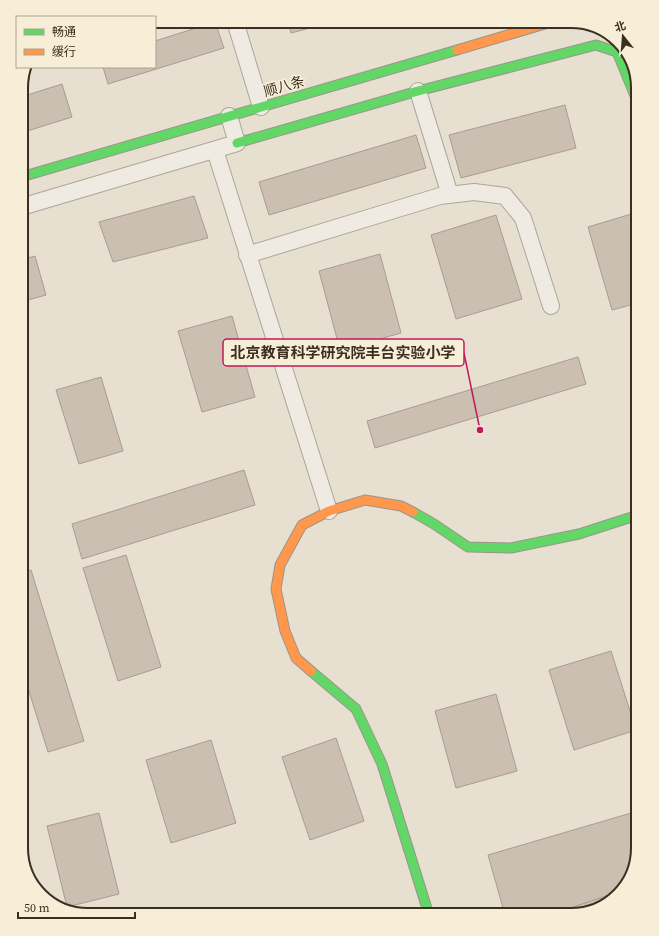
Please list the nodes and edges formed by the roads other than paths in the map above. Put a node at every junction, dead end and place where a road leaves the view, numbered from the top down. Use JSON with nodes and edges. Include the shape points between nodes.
{"nodes":[{"id":1,"x":237,"y":28,"type":"edge"},
{"id":2,"x":531,"y":28,"type":"edge"},
{"id":3,"x":631,"y":85,"type":"edge"},
{"id":4,"x":418,"y":91,"type":"junction"},
{"id":5,"x":261,"y":107,"type":"junction"},
{"id":6,"x":229,"y":116,"type":"junction"},
{"id":7,"x":237,"y":143,"type":"junction"},
{"id":8,"x":215,"y":150,"type":"junction"},
{"id":9,"x":28,"y":176,"type":"edge"},
{"id":10,"x":450,"y":195,"type":"junction"},
{"id":11,"x":28,"y":205,"type":"edge"},
{"id":12,"x":247,"y":255,"type":"junction"},
{"id":13,"x":551,"y":306,"type":"dead end"},
{"id":14,"x":329,"y":511,"type":"junction"},
{"id":15,"x":631,"y":517,"type":"edge"},
{"id":16,"x":427,"y":908,"type":"edge"}],
"edges":[{"from":1,"to":5,"type":"street"},
{"from":2,"to":5,"type":"street","name":"顺八条"},
{"from":3,"to":4,"type":"street","via":[[617,52],[596,46]]},
{"from":4,"to":7,"type":"street"},
{"from":4,"to":10,"type":"street"},
{"from":5,"to":6,"type":"street","name":"顺八条"},
{"from":6,"to":7,"type":"street"},
{"from":6,"to":9,"type":"street","name":"顺八条"},
{"from":7,"to":8,"type":"street"},
{"from":8,"to":11,"type":"street"},
{"from":8,"to":12,"type":"street"},
{"from":10,"to":12,"type":"street"},
{"from":10,"to":13,"type":"street","via":[[474,192],[505,196],[523,218]]},
{"from":12,"to":14,"type":"street"},
{"from":14,"to":15,"type":"street","via":[[365,500],[402,506],[468,547],[511,548],[579,534]]},
{"from":14,"to":16,"type":"street","via":[[302,525],[280,565],[276,589],[285,631],[296,658],[356,709],[382,764]]}]}
